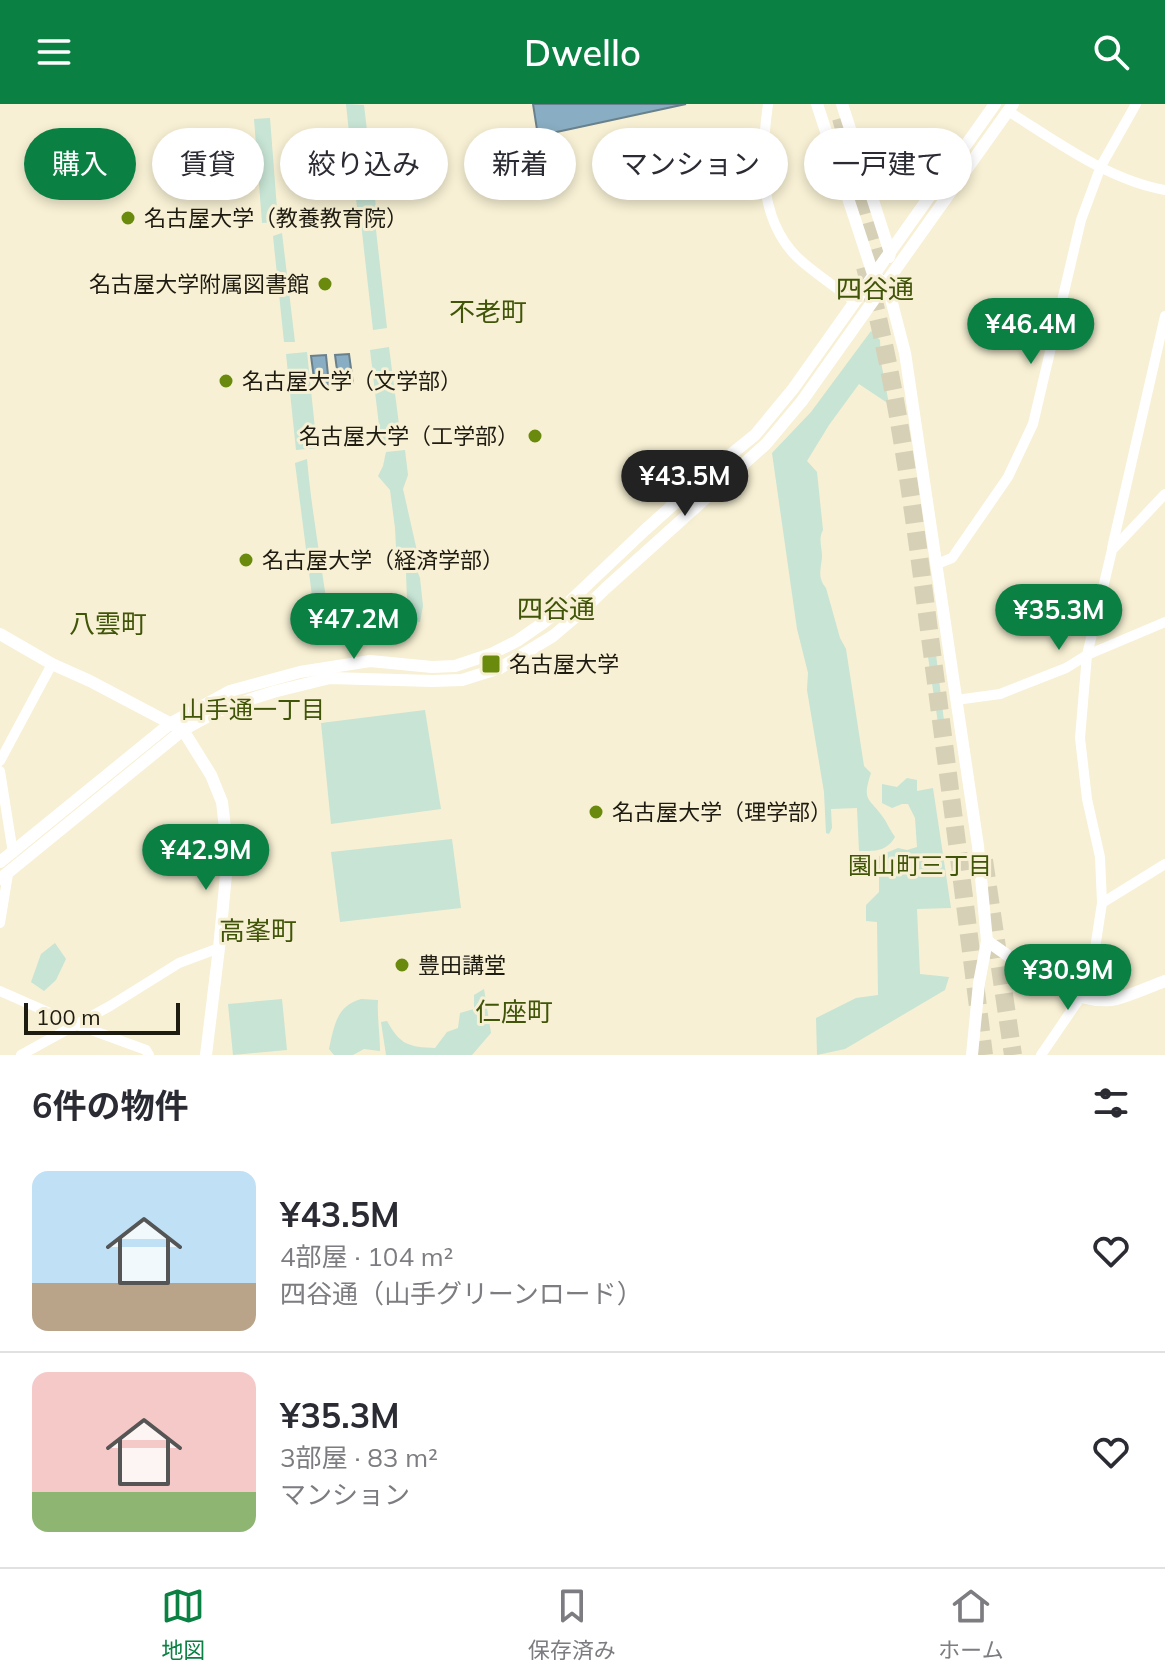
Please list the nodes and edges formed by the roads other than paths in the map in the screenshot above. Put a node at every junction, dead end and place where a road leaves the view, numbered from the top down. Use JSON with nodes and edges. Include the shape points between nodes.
{"nodes":[{"id":1,"x":768,"y":104,"type":"edge"},
{"id":2,"x":817,"y":104,"type":"edge"},
{"id":3,"x":842,"y":104,"type":"edge"},
{"id":4,"x":994,"y":104,"type":"edge"},
{"id":5,"x":1136,"y":104,"type":"edge"},
{"id":6,"x":1010,"y":108,"type":"edge"},
{"id":7,"x":1101,"y":166,"type":"junction"},
{"id":8,"x":1165,"y":190,"type":"edge"},
{"id":9,"x":890,"y":253,"type":"junction"},
{"id":10,"x":873,"y":274,"type":"junction"},
{"id":11,"x":886,"y":283,"type":"junction"},
{"id":12,"x":854,"y":301,"type":"junction"},
{"id":13,"x":1165,"y":316,"type":"edge"},
{"id":14,"x":1165,"y":494,"type":"edge"},
{"id":15,"x":1112,"y":550,"type":"junction"},
{"id":16,"x":937,"y":564,"type":"junction"},
{"id":17,"x":1165,"y":622,"type":"edge"},
{"id":18,"x":0,"y":634,"type":"edge"},
{"id":19,"x":1087,"y":655,"type":"junction"},
{"id":20,"x":52,"y":664,"type":"junction"},
{"id":21,"x":956,"y":700,"type":"junction"},
{"id":22,"x":177,"y":726,"type":"junction"},
{"id":23,"x":0,"y":761,"type":"edge"},
{"id":24,"x":0,"y":771,"type":"edge"},
{"id":25,"x":13,"y":853,"type":"junction"},
{"id":26,"x":0,"y":862,"type":"edge"},
{"id":27,"x":1165,"y":864,"type":"edge"},
{"id":28,"x":4,"y":877,"type":"edge"},
{"id":29,"x":1102,"y":903,"type":"junction"},
{"id":30,"x":0,"y":923,"type":"edge"},
{"id":31,"x":987,"y":941,"type":"junction"},
{"id":32,"x":219,"y":948,"type":"junction"},
{"id":33,"x":1165,"y":981,"type":"edge"},
{"id":34,"x":0,"y":991,"type":"edge"},
{"id":35,"x":1080,"y":998,"type":"junction"},
{"id":36,"x":75,"y":1024,"type":"junction"},
{"id":37,"x":21,"y":1055,"type":"edge"},
{"id":38,"x":149,"y":1055,"type":"edge"},
{"id":39,"x":206,"y":1055,"type":"edge"},
{"id":40,"x":972,"y":1055,"type":"edge"},
{"id":41,"x":1041,"y":1055,"type":"edge"}],
"edges":[{"from":1,"to":12,"type":"street","via":[[763,178],[772,223],[795,255]]},
{"from":2,"to":10,"type":"street"},
{"from":3,"to":9,"type":"street"},
{"from":4,"to":9,"type":"street"},
{"from":5,"to":7,"type":"street"},
{"from":6,"to":7,"type":"street"},
{"from":6,"to":11,"type":"street"},
{"from":7,"to":8,"type":"street"},
{"from":7,"to":16,"type":"street","via":[[1081,220],[1033,424],[1008,477],[952,558]]},
{"from":9,"to":10,"type":"street"},
{"from":9,"to":11,"type":"street"},
{"from":10,"to":11,"type":"street"},
{"from":10,"to":12,"type":"street"},
{"from":11,"to":16,"type":"street","via":[[905,353]]},
{"from":11,"to":22,"type":"street","via":[[766,444],[553,636],[500,668],[467,679],[330,678]]},
{"from":12,"to":22,"type":"street","via":[[755,435],[568,603],[517,641],[455,666],[370,661],[300,672],[230,691]]},
{"from":13,"to":15,"type":"street"},
{"from":14,"to":15,"type":"street"},
{"from":15,"to":19,"type":"street"},
{"from":16,"to":21,"type":"street"},
{"from":17,"to":19,"type":"street"},
{"from":18,"to":20,"type":"street"},
{"from":19,"to":21,"type":"street","via":[[1000,694]]},
{"from":19,"to":29,"type":"street","via":[[1080,738],[1100,857]]},
{"from":20,"to":22,"type":"street"},
{"from":20,"to":23,"type":"street"},
{"from":21,"to":31,"type":"street"},
{"from":22,"to":25,"type":"street"},
{"from":22,"to":28,"type":"street"},
{"from":22,"to":32,"type":"street","via":[[211,775],[222,802],[228,854]]},
{"from":24,"to":25,"type":"street"},
{"from":25,"to":26,"type":"street"},
{"from":27,"to":29,"type":"street"},
{"from":28,"to":30,"type":"street"},
{"from":29,"to":35,"type":"street"},
{"from":31,"to":35,"type":"street"},
{"from":31,"to":40,"type":"street"},
{"from":32,"to":36,"type":"street","via":[[179,963]]},
{"from":32,"to":39,"type":"street"},
{"from":33,"to":35,"type":"street","via":[[1112,1000]]},
{"from":34,"to":36,"type":"street"},
{"from":35,"to":41,"type":"street"},
{"from":36,"to":37,"type":"street"},
{"from":36,"to":38,"type":"street"}]}
